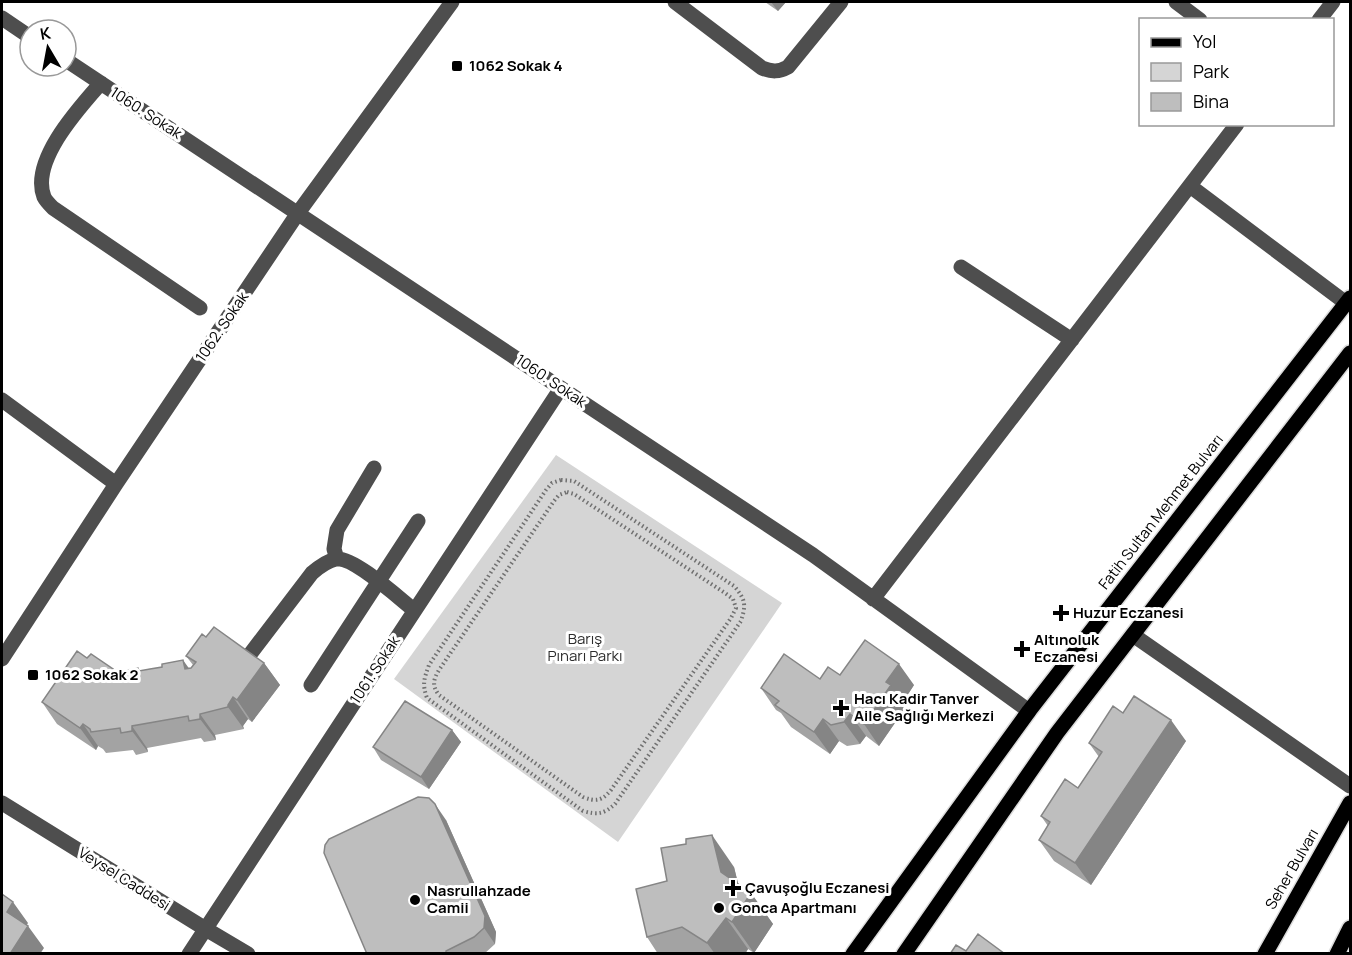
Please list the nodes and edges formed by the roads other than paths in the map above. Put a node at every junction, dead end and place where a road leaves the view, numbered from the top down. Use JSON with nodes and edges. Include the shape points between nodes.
{"nodes":[{"id":1,"x":452,"y":2,"type":"edge"},
{"id":2,"x":675,"y":2,"type":"edge"},
{"id":3,"x":841,"y":2,"type":"edge"},
{"id":4,"x":1176,"y":2,"type":"edge"},
{"id":5,"x":1333,"y":2,"type":"edge"},
{"id":6,"x":2,"y":18,"type":"edge"},
{"id":7,"x":1197,"y":18,"type":"edge"},
{"id":8,"x":1321,"y":18,"type":"edge"},
{"id":9,"x":18,"y":29,"type":"edge"},
{"id":10,"x":78,"y":68,"type":"edge"},
{"id":11,"x":101,"y":83,"type":"junction"},
{"id":12,"x":1236,"y":126,"type":"edge"},
{"id":13,"x":1190,"y":186,"type":"junction"},
{"id":14,"x":298,"y":213,"type":"junction"},
{"id":15,"x":961,"y":267,"type":"dead end"},
{"id":16,"x":1348,"y":301,"type":"edge"},
{"id":17,"x":200,"y":308,"type":"dead end"},
{"id":18,"x":1072,"y":340,"type":"junction"},
{"id":19,"x":1350,"y":353,"type":"edge"},
{"id":20,"x":561,"y":388,"type":"junction"},
{"id":21,"x":2,"y":400,"type":"edge"},
{"id":22,"x":374,"y":468,"type":"dead end"},
{"id":23,"x":116,"y":484,"type":"junction"},
{"id":24,"x":417,"y":521,"type":"dead end"},
{"id":25,"x":337,"y":559,"type":"junction"},
{"id":26,"x":379,"y":582,"type":"junction"},
{"id":27,"x":873,"y":598,"type":"junction"},
{"id":28,"x":414,"y":610,"type":"junction"},
{"id":29,"x":1133,"y":635,"type":"junction"},
{"id":30,"x":251,"y":653,"type":"edge"},
{"id":31,"x":2,"y":659,"type":"edge"},
{"id":32,"x":311,"y":686,"type":"dead end"},
{"id":33,"x":1029,"y":711,"type":"junction"},
{"id":34,"x":1350,"y":786,"type":"edge"},
{"id":35,"x":2,"y":802,"type":"edge"},
{"id":36,"x":1350,"y":803,"type":"edge"},
{"id":37,"x":204,"y":928,"type":"junction"},
{"id":38,"x":1350,"y":928,"type":"edge"},
{"id":39,"x":189,"y":954,"type":"edge"},
{"id":40,"x":248,"y":954,"type":"edge"},
{"id":41,"x":853,"y":954,"type":"edge"},
{"id":42,"x":904,"y":954,"type":"edge"},
{"id":43,"x":1264,"y":954,"type":"edge"},
{"id":44,"x":1337,"y":954,"type":"edge"}],
"edges":[{"from":1,"to":14,"type":"street","name":"1062. Sokak"},
{"from":2,"to":3,"type":"street","via":[[768,71],[788,67]]},
{"from":4,"to":7,"type":"street"},
{"from":5,"to":8,"type":"street"},
{"from":6,"to":9,"type":"street"},
{"from":10,"to":11,"type":"street","name":"1060. Sokak"},
{"from":11,"to":14,"type":"street","name":"1060. Sokak"},
{"from":11,"to":17,"type":"street","via":[[49,154],[41,183],[45,198],[53,208]]},
{"from":12,"to":13,"type":"street"},
{"from":13,"to":16,"type":"street"},
{"from":13,"to":18,"type":"street"},
{"from":14,"to":20,"type":"street","name":"1060. Sokak"},
{"from":14,"to":23,"type":"street","name":"1062. Sokak"},
{"from":15,"to":18,"type":"street"},
{"from":16,"to":33,"type":"main road","name":"Fatih Sultan Mehmet Bulvarı"},
{"from":18,"to":27,"type":"street"},
{"from":19,"to":29,"type":"main road"},
{"from":20,"to":27,"type":"street","name":"1060. Sokak"},
{"from":20,"to":28,"type":"street","name":"1061. Sokak"},
{"from":21,"to":23,"type":"street"},
{"from":22,"to":25,"type":"street","via":[[337,530]]},
{"from":23,"to":31,"type":"street","name":"1062. Sokak"},
{"from":24,"to":26,"type":"street"},
{"from":25,"to":26,"type":"street","via":[[347,560]]},
{"from":25,"to":30,"type":"street","via":[[312,573]]},
{"from":26,"to":28,"type":"street"},
{"from":26,"to":32,"type":"street"},
{"from":27,"to":33,"type":"street","name":"1060. Sokak"},
{"from":28,"to":37,"type":"street","name":"1061. Sokak"},
{"from":29,"to":34,"type":"street"},
{"from":29,"to":42,"type":"main road","via":[[1057,733]]},
{"from":33,"to":41,"type":"main road","name":"Fatih Sultan Mehmet Bulvarı"},
{"from":35,"to":37,"type":"street","name":"Veysel Caddesi"},
{"from":36,"to":43,"type":"main road","name":"Seher Bulvarı"},
{"from":37,"to":39,"type":"street","name":"1061. Sokak"},
{"from":37,"to":40,"type":"street","name":"Veysel Caddesi"},
{"from":38,"to":44,"type":"main road"}]}
